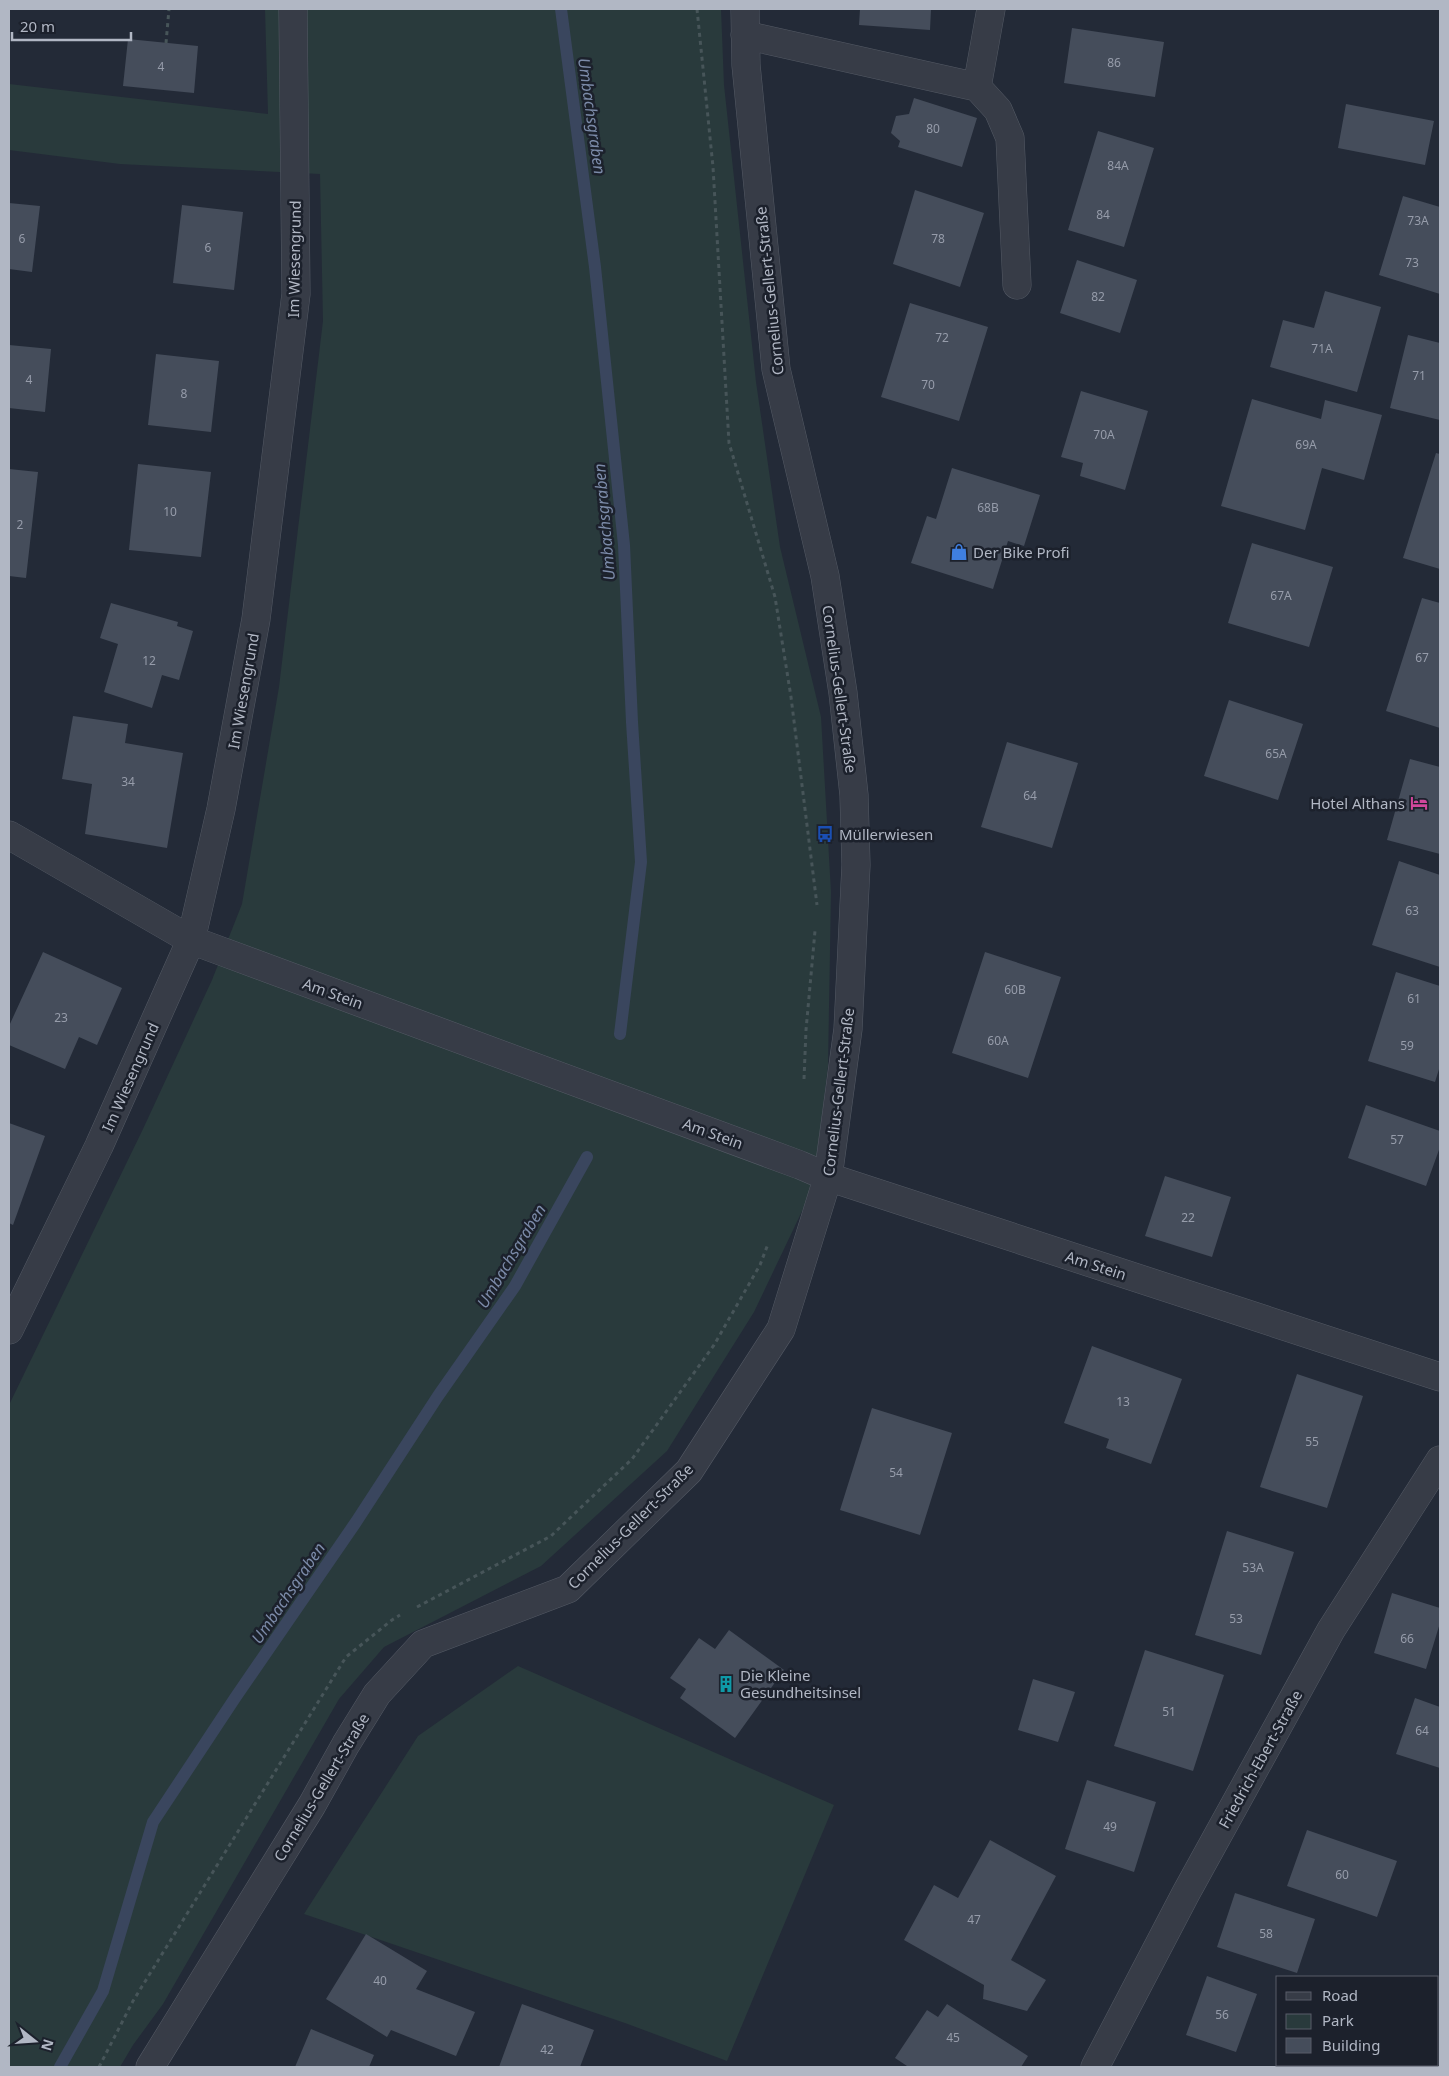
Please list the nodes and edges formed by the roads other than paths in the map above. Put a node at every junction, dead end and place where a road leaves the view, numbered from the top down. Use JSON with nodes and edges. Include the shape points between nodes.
{"nodes":[{"id":1,"x":293,"y":9,"type":"edge"},
{"id":2,"x":991,"y":9,"type":"edge"},
{"id":3,"x":745,"y":22,"type":"edge"},
{"id":4,"x":977,"y":87,"type":"junction"},
{"id":5,"x":1017,"y":285,"type":"dead end"},
{"id":6,"x":9,"y":835,"type":"edge"},
{"id":7,"x":191,"y":940,"type":"junction"},
{"id":8,"x":828,"y":1177,"type":"junction"},
{"id":9,"x":9,"y":1330,"type":"edge"},
{"id":10,"x":1440,"y":1377,"type":"edge"},
{"id":11,"x":1440,"y":1460,"type":"edge"},
{"id":12,"x":150,"y":2067,"type":"edge"},
{"id":13,"x":1095,"y":2067,"type":"edge"}],
"edges":[{"from":1,"to":7,"type":"street","name":"Im Wiesengrund","via":[[296,294],[256,619],[221,809]]},
{"from":2,"to":4,"type":"street"},
{"from":3,"to":4,"type":"street"},
{"from":3,"to":8,"type":"street","name":"Cornelius-Gellert-Straße","via":[[746,65],[776,369],[825,576],[854,795],[856,865],[848,1029]]},
{"from":4,"to":5,"type":"street","via":[[998,110],[1010,138]]},
{"from":6,"to":7,"type":"street","name":"Am Stein"},
{"from":7,"to":8,"type":"street","name":"Am Stein"},
{"from":7,"to":9,"type":"street","name":"Im Wiesengrund","via":[[99,1146]]},
{"from":8,"to":10,"type":"street","name":"Am Stein"},
{"from":8,"to":12,"type":"street","name":"Cornelius-Gellert-Straße","via":[[781,1329],[689,1471],[568,1589],[423,1644],[377,1694]]},
{"from":11,"to":13,"type":"street","name":"Friedrich-Ebert-Straße","via":[[1331,1630],[1186,1893]]}]}
